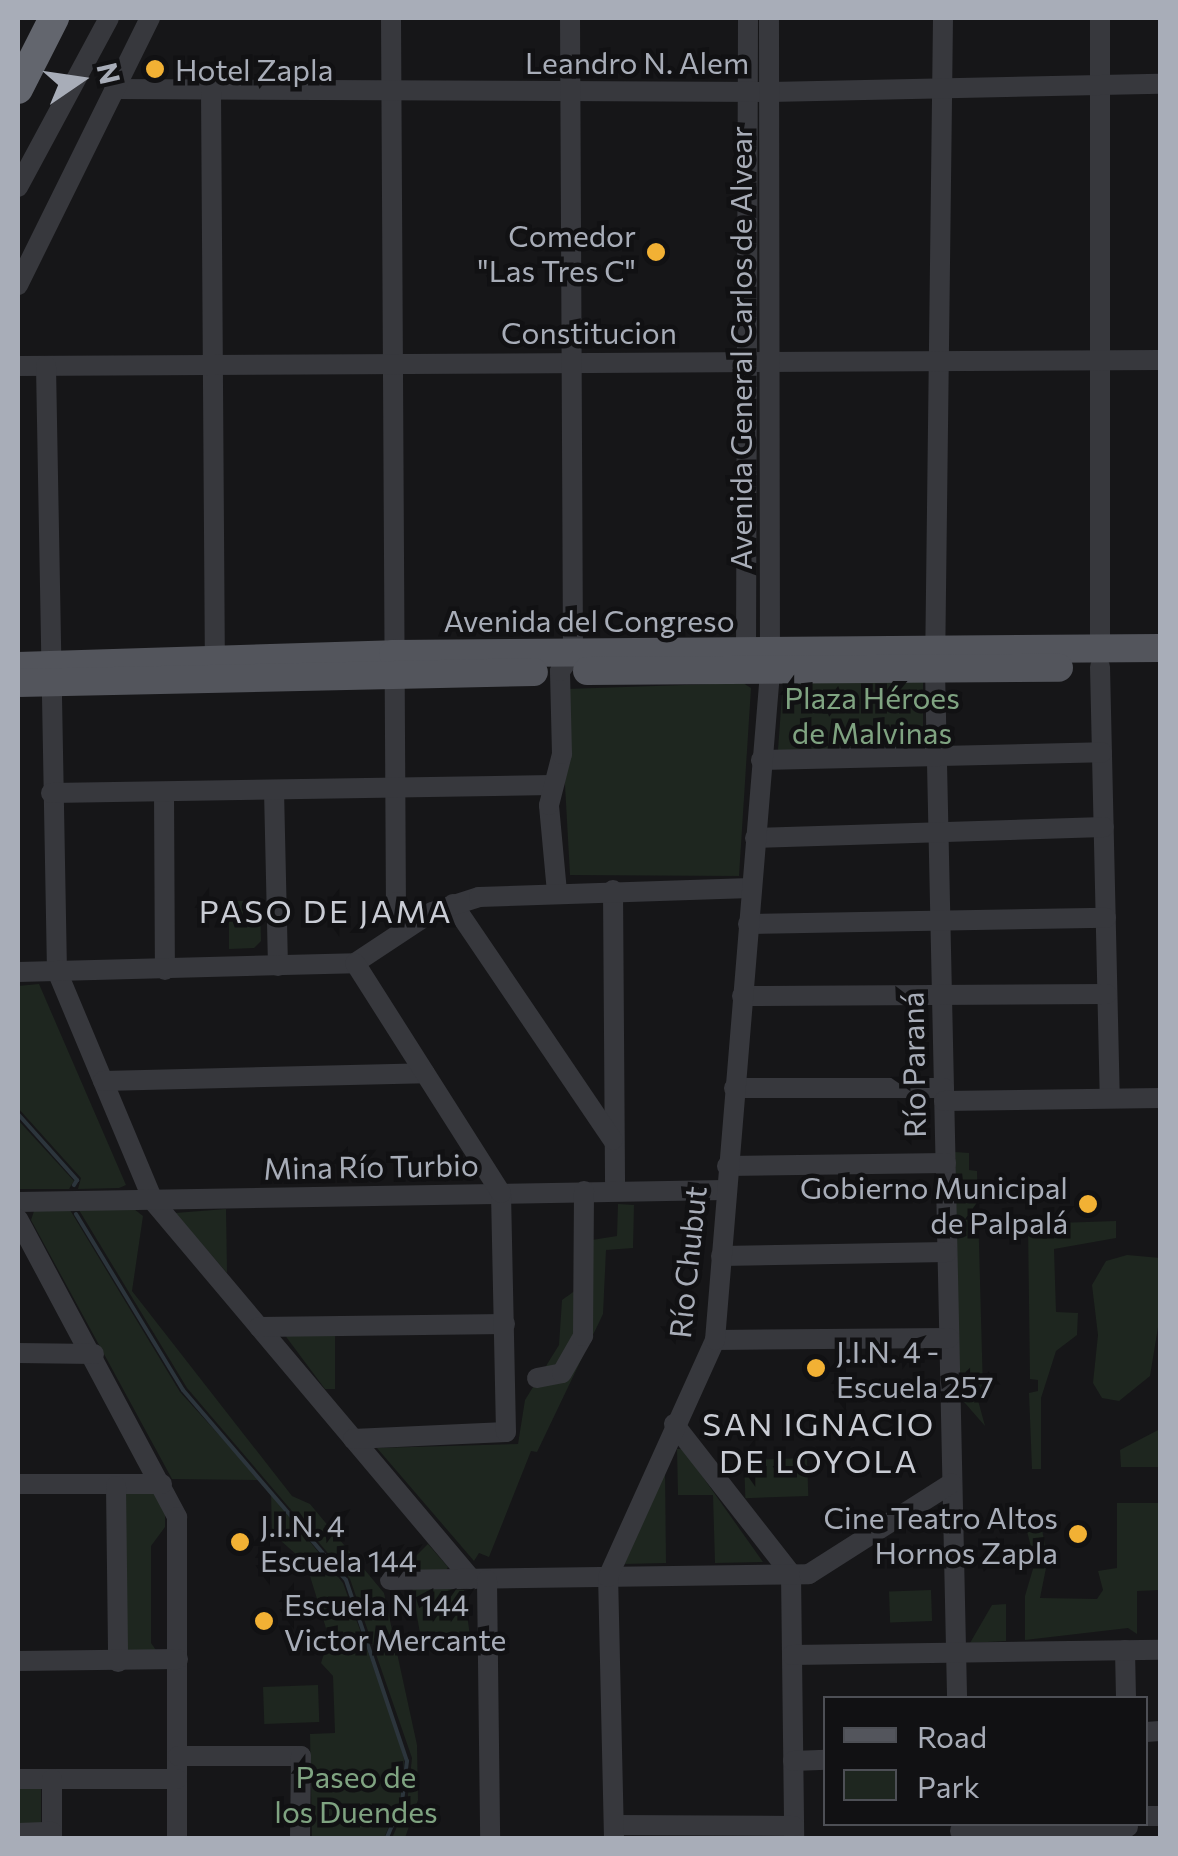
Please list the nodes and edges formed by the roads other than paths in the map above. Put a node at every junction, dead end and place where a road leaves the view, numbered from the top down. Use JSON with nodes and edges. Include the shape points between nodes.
{"nodes":[{"id":1,"x":54,"y":18,"type":"edge"},
{"id":2,"x":109,"y":18,"type":"edge"},
{"id":3,"x":150,"y":18,"type":"edge"},
{"id":4,"x":391,"y":18,"type":"edge"},
{"id":5,"x":570,"y":18,"type":"edge"},
{"id":6,"x":748,"y":18,"type":"edge"},
{"id":7,"x":769,"y":18,"type":"edge"},
{"id":8,"x":943,"y":18,"type":"edge"},
{"id":9,"x":1100,"y":18,"type":"edge"},
{"id":10,"x":1160,"y":84,"type":"edge"},
{"id":11,"x":1099,"y":85,"type":"junction"},
{"id":12,"x":943,"y":88,"type":"junction"},
{"id":13,"x":18,"y":89,"type":"edge"},
{"id":14,"x":114,"y":90,"type":"junction"},
{"id":15,"x":211,"y":90,"type":"junction"},
{"id":16,"x":390,"y":92,"type":"junction"},
{"id":17,"x":570,"y":92,"type":"junction"},
{"id":18,"x":760,"y":92,"type":"junction"},
{"id":19,"x":18,"y":186,"type":"edge"},
{"id":20,"x":18,"y":285,"type":"edge"},
{"id":21,"x":942,"y":359,"type":"junction"},
{"id":22,"x":1160,"y":360,"type":"edge"},
{"id":23,"x":1100,"y":361,"type":"junction"},
{"id":24,"x":391,"y":362,"type":"junction"},
{"id":25,"x":570,"y":362,"type":"junction"},
{"id":26,"x":766,"y":362,"type":"junction"},
{"id":27,"x":744,"y":363,"type":"junction"},
{"id":28,"x":213,"y":365,"type":"junction"},
{"id":29,"x":18,"y":366,"type":"edge"},
{"id":30,"x":46,"y":366,"type":"junction"},
{"id":31,"x":1160,"y":648,"type":"edge"},
{"id":32,"x":762,"y":658,"type":"junction"},
{"id":33,"x":1100,"y":658,"type":"junction"},
{"id":34,"x":936,"y":660,"type":"junction"},
{"id":35,"x":566,"y":662,"type":"junction"},
{"id":36,"x":393,"y":664,"type":"junction"},
{"id":37,"x":18,"y":666,"type":"edge"},
{"id":38,"x":1160,"y":667,"type":"edge"},
{"id":39,"x":215,"y":668,"type":"junction"},
{"id":40,"x":48,"y":672,"type":"junction"},
{"id":41,"x":18,"y":683,"type":"edge"},
{"id":42,"x":1102,"y":752,"type":"junction"},
{"id":43,"x":936,"y":757,"type":"junction"},
{"id":44,"x":761,"y":760,"type":"junction"},
{"id":45,"x":552,"y":785,"type":"junction"},
{"id":46,"x":396,"y":788,"type":"junction"},
{"id":47,"x":274,"y":790,"type":"junction"},
{"id":48,"x":164,"y":792,"type":"junction"},
{"id":49,"x":51,"y":794,"type":"junction"},
{"id":50,"x":1104,"y":827,"type":"junction"},
{"id":51,"x":938,"y":832,"type":"junction"},
{"id":52,"x":755,"y":838,"type":"junction"},
{"id":53,"x":750,"y":888,"type":"junction"},
{"id":54,"x":613,"y":890,"type":"junction"},
{"id":55,"x":557,"y":892,"type":"junction"},
{"id":56,"x":452,"y":904,"type":"junction"},
{"id":57,"x":1106,"y":918,"type":"junction"},
{"id":58,"x":748,"y":924,"type":"junction"},
{"id":59,"x":940,"y":924,"type":"junction"},
{"id":60,"x":407,"y":926,"type":"junction"},
{"id":61,"x":355,"y":963,"type":"junction"},
{"id":62,"x":278,"y":966,"type":"junction"},
{"id":63,"x":165,"y":970,"type":"junction"},
{"id":64,"x":56,"y":971,"type":"junction"},
{"id":65,"x":18,"y":972,"type":"edge"},
{"id":66,"x":1108,"y":994,"type":"junction"},
{"id":67,"x":742,"y":996,"type":"junction"},
{"id":68,"x":942,"y":996,"type":"junction"},
{"id":69,"x":426,"y":1073,"type":"junction"},
{"id":70,"x":104,"y":1081,"type":"junction"},
{"id":71,"x":734,"y":1088,"type":"junction"},
{"id":72,"x":944,"y":1095,"type":"junction"},
{"id":73,"x":1110,"y":1098,"type":"junction"},
{"id":74,"x":1160,"y":1098,"type":"edge"},
{"id":75,"x":613,"y":1140,"type":"junction"},
{"id":76,"x":946,"y":1164,"type":"junction"},
{"id":77,"x":727,"y":1166,"type":"junction"},
{"id":78,"x":615,"y":1190,"type":"junction"},
{"id":79,"x":725,"y":1190,"type":"junction"},
{"id":80,"x":584,"y":1191,"type":"junction"},
{"id":81,"x":501,"y":1193,"type":"junction"},
{"id":82,"x":152,"y":1201,"type":"junction"},
{"id":83,"x":18,"y":1202,"type":"edge"},
{"id":84,"x":18,"y":1219,"type":"edge"},
{"id":85,"x":947,"y":1252,"type":"junction"},
{"id":86,"x":721,"y":1256,"type":"junction"},
{"id":87,"x":505,"y":1324,"type":"junction"},
{"id":88,"x":259,"y":1327,"type":"junction"},
{"id":89,"x":950,"y":1338,"type":"junction"},
{"id":90,"x":715,"y":1340,"type":"junction"},
{"id":91,"x":18,"y":1353,"type":"edge"},
{"id":92,"x":94,"y":1354,"type":"junction"},
{"id":93,"x":536,"y":1378,"type":"dead end"},
{"id":94,"x":674,"y":1424,"type":"junction"},
{"id":95,"x":352,"y":1439,"type":"junction"},
{"id":96,"x":952,"y":1483,"type":"junction"},
{"id":97,"x":18,"y":1484,"type":"edge"},
{"id":98,"x":162,"y":1484,"type":"junction"},
{"id":99,"x":116,"y":1486,"type":"junction"},
{"id":100,"x":791,"y":1574,"type":"junction"},
{"id":101,"x":608,"y":1577,"type":"junction"},
{"id":102,"x":390,"y":1580,"type":"dead end"},
{"id":103,"x":479,"y":1580,"type":"junction"},
{"id":104,"x":1125,"y":1650,"type":"junction"},
{"id":105,"x":1160,"y":1650,"type":"edge"},
{"id":106,"x":956,"y":1653,"type":"junction"},
{"id":107,"x":792,"y":1655,"type":"junction"},
{"id":108,"x":178,"y":1659,"type":"junction"},
{"id":109,"x":18,"y":1661,"type":"edge"},
{"id":110,"x":118,"y":1662,"type":"junction"},
{"id":111,"x":957,"y":1696,"type":"edge"},
{"id":112,"x":1126,"y":1696,"type":"edge"},
{"id":113,"x":178,"y":1756,"type":"junction"},
{"id":114,"x":794,"y":1760,"type":"junction"},
{"id":115,"x":823,"y":1760,"type":"edge"},
{"id":116,"x":18,"y":1779,"type":"edge"},
{"id":117,"x":52,"y":1779,"type":"junction"},
{"id":118,"x":177,"y":1779,"type":"junction"},
{"id":119,"x":1132,"y":1826,"type":"edge"},
{"id":120,"x":960,"y":1831,"type":"edge"},
{"id":121,"x":614,"y":1832,"type":"edge"},
{"id":122,"x":794,"y":1832,"type":"edge"},
{"id":123,"x":18,"y":1833,"type":"edge"},
{"id":124,"x":52,"y":1835,"type":"edge"},
{"id":125,"x":177,"y":1838,"type":"edge"},
{"id":126,"x":300,"y":1838,"type":"edge"},
{"id":127,"x":490,"y":1838,"type":"edge"}],
"edges":[{"from":1,"to":13,"type":"highway"},
{"from":2,"to":19,"type":"street"},
{"from":3,"to":14,"type":"street"},
{"from":4,"to":16,"type":"street"},
{"from":5,"to":17,"type":"street"},
{"from":6,"to":18,"type":"street","name":"Avenida General Carlos de Alvear"},
{"from":7,"to":18,"type":"street","name":"Avenida General Carlos de Alvear"},
{"from":8,"to":12,"type":"street","name":"Río Paraná"},
{"from":9,"to":11,"type":"street"},
{"from":10,"to":11,"type":"street","name":"Leandro N. Alem"},
{"from":11,"to":12,"type":"street","name":"Leandro N. Alem"},
{"from":11,"to":23,"type":"street"},
{"from":12,"to":18,"type":"street","name":"Leandro N. Alem"},
{"from":12,"to":21,"type":"street","name":"Río Paraná"},
{"from":14,"to":15,"type":"street","name":"Leandro N. Alem"},
{"from":14,"to":20,"type":"street"},
{"from":15,"to":16,"type":"street","name":"Leandro N. Alem"},
{"from":15,"to":28,"type":"street"},
{"from":16,"to":17,"type":"street","name":"Leandro N. Alem"},
{"from":16,"to":24,"type":"street"},
{"from":17,"to":18,"type":"street","name":"Leandro N. Alem"},
{"from":17,"to":25,"type":"street"},
{"from":18,"to":26,"type":"street","name":"Avenida General Carlos de Alvear"},
{"from":18,"to":27,"type":"street","name":"Avenida General Carlos de Alvear"},
{"from":21,"to":23,"type":"street","name":"Constitucion"},
{"from":21,"to":26,"type":"street","name":"Constitucion"},
{"from":21,"to":34,"type":"street","name":"Río Paraná"},
{"from":22,"to":23,"type":"street","name":"Constitucion"},
{"from":23,"to":33,"type":"street"},
{"from":24,"to":25,"type":"street","name":"Constitucion"},
{"from":24,"to":28,"type":"street","name":"Constitucion"},
{"from":24,"to":36,"type":"street"},
{"from":25,"to":27,"type":"street","name":"Constitucion"},
{"from":25,"to":35,"type":"street"},
{"from":26,"to":27,"type":"street","name":"Constitucion"},
{"from":26,"to":32,"type":"street","name":"Avenida General Carlos de Alvear"},
{"from":27,"to":32,"type":"street","name":"Avenida General Carlos de Alvear"},
{"from":28,"to":30,"type":"street","name":"Constitucion"},
{"from":28,"to":39,"type":"street"},
{"from":29,"to":30,"type":"street","name":"Constitucion"},
{"from":30,"to":40,"type":"street"},
{"from":31,"to":33,"type":"main road","name":"Avenida del Congreso"},
{"from":32,"to":34,"type":"main road","name":"Avenida del Congreso"},
{"from":32,"to":35,"type":"main road","name":"Avenida del Congreso"},
{"from":32,"to":44,"type":"street","name":"Río Chubut"},
{"from":33,"to":34,"type":"main road","name":"Avenida del Congreso"},
{"from":33,"to":38,"type":"main road","name":"Avenida del Congreso"},
{"from":33,"to":42,"type":"street"},
{"from":34,"to":43,"type":"street","name":"Río Paraná"},
{"from":35,"to":36,"type":"main road","name":"Avenida del Congreso"},
{"from":35,"to":45,"type":"street","via":[[562,754]]},
{"from":36,"to":39,"type":"main road","name":"Avenida del Congreso"},
{"from":36,"to":46,"type":"street"},
{"from":37,"to":40,"type":"main road","name":"Avenida del Congreso"},
{"from":39,"to":40,"type":"main road","name":"Avenida del Congreso"},
{"from":40,"to":41,"type":"main road","name":"Avenida del Congreso"},
{"from":40,"to":49,"type":"street"},
{"from":42,"to":43,"type":"street"},
{"from":42,"to":50,"type":"street"},
{"from":43,"to":44,"type":"street"},
{"from":43,"to":51,"type":"street","name":"Río Paraná"},
{"from":44,"to":52,"type":"street","name":"Río Chubut"},
{"from":45,"to":46,"type":"street"},
{"from":45,"to":55,"type":"street"},
{"from":46,"to":47,"type":"street"},
{"from":46,"to":60,"type":"street","via":[[396,902]]},
{"from":47,"to":48,"type":"street"},
{"from":47,"to":62,"type":"street"},
{"from":48,"to":49,"type":"street"},
{"from":48,"to":63,"type":"street"},
{"from":49,"to":64,"type":"street"},
{"from":50,"to":51,"type":"street"},
{"from":50,"to":57,"type":"street"},
{"from":51,"to":52,"type":"street"},
{"from":51,"to":59,"type":"street","name":"Río Paraná"},
{"from":52,"to":53,"type":"street","name":"Río Chubut"},
{"from":53,"to":54,"type":"street"},
{"from":53,"to":58,"type":"street","name":"Río Chubut"},
{"from":54,"to":55,"type":"street"},
{"from":54,"to":75,"type":"street"},
{"from":55,"to":56,"type":"street"},
{"from":56,"to":60,"type":"street"},
{"from":56,"to":75,"type":"street"},
{"from":57,"to":59,"type":"street"},
{"from":57,"to":66,"type":"street"},
{"from":58,"to":59,"type":"street"},
{"from":58,"to":67,"type":"street","name":"Río Chubut"},
{"from":59,"to":68,"type":"street","name":"Río Paraná"},
{"from":60,"to":61,"type":"street"},
{"from":61,"to":62,"type":"street"},
{"from":61,"to":69,"type":"street"},
{"from":62,"to":63,"type":"street"},
{"from":63,"to":64,"type":"street"},
{"from":64,"to":65,"type":"street"},
{"from":64,"to":70,"type":"street"},
{"from":66,"to":68,"type":"street"},
{"from":66,"to":73,"type":"street"},
{"from":67,"to":68,"type":"street"},
{"from":67,"to":71,"type":"street","name":"Río Chubut"},
{"from":68,"to":72,"type":"street","name":"Río Paraná"},
{"from":69,"to":70,"type":"street"},
{"from":69,"to":81,"type":"street"},
{"from":70,"to":82,"type":"street"},
{"from":71,"to":72,"type":"street"},
{"from":71,"to":77,"type":"street","name":"Río Chubut"},
{"from":72,"to":73,"type":"street"},
{"from":72,"to":76,"type":"street","name":"Río Paraná"},
{"from":73,"to":74,"type":"street"},
{"from":75,"to":78,"type":"street"},
{"from":76,"to":77,"type":"street"},
{"from":76,"to":85,"type":"street","name":"Río Paraná"},
{"from":77,"to":79,"type":"street","name":"Río Chubut"},
{"from":78,"to":79,"type":"street","name":"Mina Río Turbio"},
{"from":78,"to":80,"type":"street","name":"Mina Río Turbio"},
{"from":79,"to":86,"type":"street","name":"Río Chubut"},
{"from":80,"to":81,"type":"street","name":"Mina Río Turbio"},
{"from":80,"to":93,"type":"street","via":[[583,1336],[562,1373]]},
{"from":81,"to":82,"type":"street","name":"Mina Río Turbio"},
{"from":81,"to":87,"type":"street"},
{"from":82,"to":83,"type":"street","name":"Mina Río Turbio"},
{"from":82,"to":88,"type":"street"},
{"from":84,"to":92,"type":"street"},
{"from":85,"to":86,"type":"street"},
{"from":85,"to":89,"type":"street","name":"Río Paraná"},
{"from":86,"to":90,"type":"street","name":"Río Chubut"},
{"from":87,"to":88,"type":"street"},
{"from":87,"to":95,"type":"street","via":[[506,1432]]},
{"from":88,"to":95,"type":"street"},
{"from":89,"to":90,"type":"street"},
{"from":89,"to":96,"type":"street","name":"Río Paraná"},
{"from":90,"to":94,"type":"street","name":"Río Chubut"},
{"from":91,"to":92,"type":"street"},
{"from":92,"to":98,"type":"street"},
{"from":94,"to":100,"type":"street"},
{"from":94,"to":101,"type":"street","name":"Río Chubut"},
{"from":95,"to":103,"type":"street"},
{"from":96,"to":100,"type":"street","via":[[821,1568]]},
{"from":96,"to":106,"type":"street","name":"Río Paraná"},
{"from":97,"to":99,"type":"street"},
{"from":98,"to":99,"type":"street"},
{"from":98,"to":108,"type":"street","via":[[182,1538]]},
{"from":99,"to":110,"type":"street"},
{"from":100,"to":101,"type":"street"},
{"from":100,"to":107,"type":"street"},
{"from":101,"to":103,"type":"street"},
{"from":101,"to":121,"type":"street","name":"Río Chubut"},
{"from":102,"to":103,"type":"street"},
{"from":103,"to":127,"type":"street"},
{"from":104,"to":105,"type":"street"},
{"from":104,"to":106,"type":"street"},
{"from":104,"to":112,"type":"street"},
{"from":106,"to":107,"type":"street"},
{"from":106,"to":111,"type":"street","name":"Río Paraná"},
{"from":107,"to":114,"type":"street"},
{"from":108,"to":110,"type":"street"},
{"from":108,"to":113,"type":"street"},
{"from":109,"to":110,"type":"street"},
{"from":113,"to":118,"type":"street"},
{"from":113,"to":126,"type":"street","via":[[301,1756]]},
{"from":114,"to":115,"type":"street"},
{"from":114,"to":122,"type":"street"},
{"from":116,"to":117,"type":"street"},
{"from":117,"to":118,"type":"street"},
{"from":117,"to":124,"type":"street"},
{"from":118,"to":125,"type":"street"},
{"from":119,"to":120,"type":"street"},
{"from":121,"to":122,"type":"street"},
{"from":123,"to":124,"type":"street"}]}
